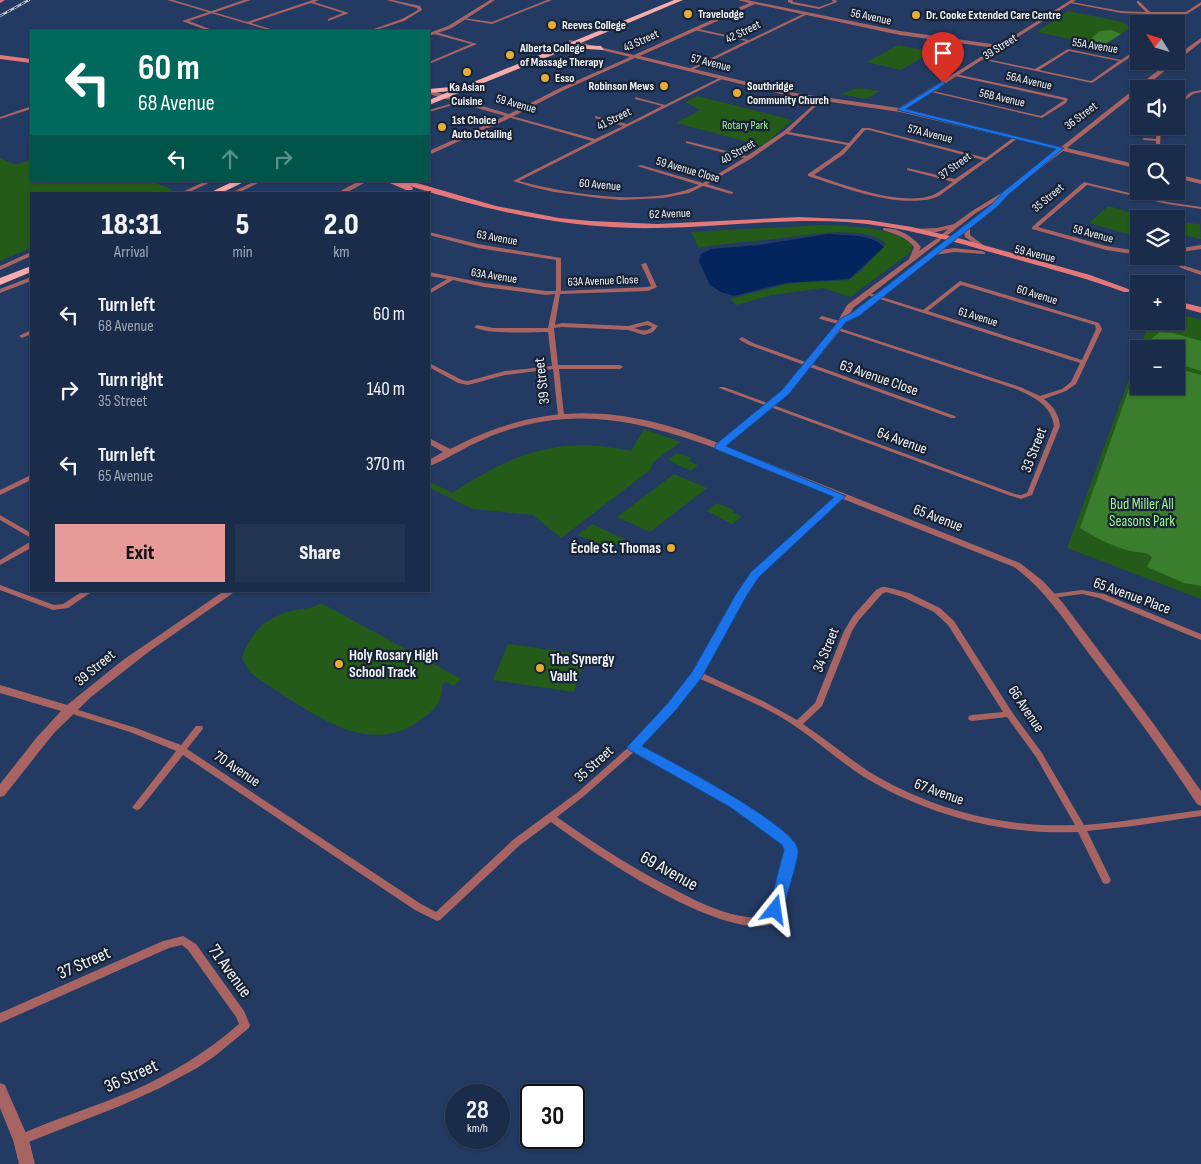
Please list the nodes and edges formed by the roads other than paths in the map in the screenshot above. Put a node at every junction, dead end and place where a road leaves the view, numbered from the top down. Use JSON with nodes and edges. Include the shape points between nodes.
{"nodes":[{"id":1,"x":169,"y":0,"type":"edge"},
{"id":2,"x":249,"y":0,"type":"edge"},
{"id":3,"x":317,"y":0,"type":"edge"},
{"id":4,"x":388,"y":0,"type":"edge"},
{"id":5,"x":492,"y":0,"type":"edge"},
{"id":6,"x":550,"y":0,"type":"edge"},
{"id":7,"x":670,"y":0,"type":"edge"},
{"id":8,"x":680,"y":0,"type":"edge"},
{"id":9,"x":740,"y":0,"type":"edge"},
{"id":10,"x":791,"y":0,"type":"edge"},
{"id":11,"x":834,"y":0,"type":"edge"},
{"id":12,"x":1073,"y":1,"type":"edge"},
{"id":13,"x":310,"y":2,"type":"junction"},
{"id":14,"x":1138,"y":2,"type":"dead end"},
{"id":15,"x":754,"y":3,"type":"junction"},
{"id":16,"x":1201,"y":3,"type":"edge"},
{"id":17,"x":803,"y":5,"type":"junction"},
{"id":18,"x":791,"y":11,"type":"junction"},
{"id":19,"x":209,"y":12,"type":"junction"},
{"id":20,"x":1149,"y":13,"type":"junction"},
{"id":21,"x":806,"y":14,"type":"junction"},
{"id":22,"x":462,"y":19,"type":"junction"},
{"id":23,"x":329,"y":20,"type":"dead end"},
{"id":24,"x":247,"y":22,"type":"junction"},
{"id":25,"x":695,"y":29,"type":"junction"},
{"id":26,"x":210,"y":30,"type":"edge"},
{"id":27,"x":273,"y":30,"type":"edge"},
{"id":28,"x":373,"y":30,"type":"edge"},
{"id":29,"x":432,"y":34,"type":"edge"},
{"id":30,"x":1201,"y":40,"type":"edge"},
{"id":31,"x":749,"y":41,"type":"junction"},
{"id":32,"x":574,"y":42,"type":"junction"},
{"id":33,"x":1000,"y":47,"type":"junction"},
{"id":34,"x":601,"y":48,"type":"junction"},
{"id":35,"x":560,"y":50,"type":"junction"},
{"id":36,"x":1185,"y":52,"type":"edge"},
{"id":37,"x":1130,"y":55,"type":"edge"},
{"id":38,"x":634,"y":56,"type":"junction"},
{"id":39,"x":0,"y":57,"type":"edge"},
{"id":40,"x":982,"y":59,"type":"junction"},
{"id":41,"x":1122,"y":61,"type":"junction"},
{"id":42,"x":30,"y":62,"type":"edge"},
{"id":43,"x":430,"y":63,"type":"edge"},
{"id":44,"x":689,"y":70,"type":"junction"},
{"id":45,"x":1036,"y":70,"type":"junction"},
{"id":46,"x":1162,"y":70,"type":"edge"},
{"id":47,"x":956,"y":75,"type":"junction"},
{"id":48,"x":722,"y":78,"type":"junction"},
{"id":49,"x":456,"y":88,"type":"junction"},
{"id":50,"x":929,"y":91,"type":"junction"},
{"id":51,"x":1201,"y":91,"type":"edge"},
{"id":52,"x":430,"y":92,"type":"edge"},
{"id":53,"x":430,"y":92,"type":"edge"},
{"id":54,"x":442,"y":96,"type":"junction"},
{"id":55,"x":636,"y":98,"type":"dead end"},
{"id":56,"x":430,"y":99,"type":"edge"},
{"id":57,"x":1185,"y":99,"type":"edge"},
{"id":58,"x":820,"y":100,"type":"junction"},
{"id":59,"x":430,"y":102,"type":"edge"},
{"id":60,"x":461,"y":102,"type":"junction"},
{"id":61,"x":665,"y":106,"type":"junction"},
{"id":62,"x":30,"y":108,"type":"edge"},
{"id":63,"x":900,"y":110,"type":"junction"},
{"id":64,"x":430,"y":111,"type":"edge"},
{"id":65,"x":510,"y":116,"type":"junction"},
{"id":66,"x":1042,"y":117,"type":"joint"},
{"id":67,"x":0,"y":118,"type":"edge"},
{"id":68,"x":597,"y":118,"type":"dead end"},
{"id":69,"x":626,"y":126,"type":"junction"},
{"id":70,"x":786,"y":134,"type":"junction"},
{"id":71,"x":1158,"y":135,"type":"edge"},
{"id":72,"x":1016,"y":138,"type":"junction"},
{"id":73,"x":1144,"y":139,"type":"dead end"},
{"id":74,"x":596,"y":140,"type":"junction"},
{"id":75,"x":1158,"y":140,"type":"junction"},
{"id":76,"x":688,"y":142,"type":"dead end"},
{"id":77,"x":849,"y":144,"type":"junction"},
{"id":78,"x":1158,"y":145,"type":"edge"},
{"id":79,"x":1061,"y":148,"type":"junction"},
{"id":80,"x":430,"y":153,"type":"edge"},
{"id":81,"x":748,"y":158,"type":"junction"},
{"id":82,"x":986,"y":159,"type":"junction"},
{"id":83,"x":1130,"y":164,"type":"edge"},
{"id":84,"x":638,"y":166,"type":"dead end"},
{"id":85,"x":909,"y":170,"type":"dead end"},
{"id":86,"x":1185,"y":178,"type":"edge"},
{"id":87,"x":515,"y":181,"type":"joint"},
{"id":88,"x":209,"y":182,"type":"edge"},
{"id":89,"x":228,"y":182,"type":"edge"},
{"id":90,"x":240,"y":182,"type":"edge"},
{"id":91,"x":258,"y":182,"type":"edge"},
{"id":92,"x":364,"y":182,"type":"edge"},
{"id":93,"x":391,"y":182,"type":"edge"},
{"id":94,"x":405,"y":182,"type":"edge"},
{"id":95,"x":956,"y":182,"type":"junction"},
{"id":96,"x":1201,"y":182,"type":"edge"},
{"id":97,"x":704,"y":184,"type":"junction"},
{"id":98,"x":588,"y":188,"type":"dead end"},
{"id":99,"x":185,"y":192,"type":"edge"},
{"id":100,"x":205,"y":192,"type":"edge"},
{"id":101,"x":216,"y":192,"type":"edge"},
{"id":102,"x":235,"y":192,"type":"edge"},
{"id":103,"x":342,"y":192,"type":"edge"},
{"id":104,"x":419,"y":192,"type":"edge"},
{"id":105,"x":683,"y":193,"type":"joint"},
{"id":106,"x":731,"y":193,"type":"dead end"},
{"id":107,"x":584,"y":194,"type":"junction"},
{"id":108,"x":430,"y":195,"type":"edge"},
{"id":109,"x":1201,"y":208,"type":"edge"},
{"id":110,"x":965,"y":224,"type":"junction"},
{"id":111,"x":885,"y":229,"type":"junction"},
{"id":112,"x":913,"y":230,"type":"junction"},
{"id":113,"x":1043,"y":230,"type":"joint"},
{"id":114,"x":430,"y":233,"type":"edge"},
{"id":115,"x":944,"y":240,"type":"junction"},
{"id":116,"x":1201,"y":247,"type":"edge"},
{"id":117,"x":1185,"y":250,"type":"edge"},
{"id":118,"x":983,"y":251,"type":"junction"},
{"id":119,"x":1130,"y":252,"type":"edge"},
{"id":120,"x":30,"y":254,"type":"edge"},
{"id":121,"x":927,"y":258,"type":"junction"},
{"id":122,"x":560,"y":262,"type":"joint"},
{"id":123,"x":908,"y":262,"type":"junction"},
{"id":124,"x":30,"y":263,"type":"edge"},
{"id":125,"x":644,"y":264,"type":"dead end"},
{"id":126,"x":1180,"y":265,"type":"edge"},
{"id":127,"x":0,"y":268,"type":"edge"},
{"id":128,"x":30,"y":269,"type":"edge"},
{"id":129,"x":1201,"y":273,"type":"edge"},
{"id":130,"x":430,"y":274,"type":"edge"},
{"id":131,"x":0,"y":276,"type":"edge"},
{"id":132,"x":30,"y":278,"type":"edge"},
{"id":133,"x":451,"y":279,"type":"junction"},
{"id":134,"x":0,"y":282,"type":"edge"},
{"id":135,"x":0,"y":291,"type":"edge"},
{"id":136,"x":430,"y":291,"type":"edge"},
{"id":137,"x":1130,"y":291,"type":"edge"},
{"id":138,"x":557,"y":292,"type":"junction"},
{"id":139,"x":867,"y":294,"type":"junction"},
{"id":140,"x":877,"y":297,"type":"junction"},
{"id":141,"x":1185,"y":306,"type":"edge"},
{"id":142,"x":1201,"y":310,"type":"edge"},
{"id":143,"x":924,"y":312,"type":"junction"},
{"id":144,"x":822,"y":318,"type":"dead end"},
{"id":145,"x":840,"y":324,"type":"junction"},
{"id":146,"x":477,"y":327,"type":"dead end"},
{"id":147,"x":552,"y":328,"type":"junction"},
{"id":148,"x":628,"y":328,"type":"dead end"},
{"id":149,"x":30,"y":332,"type":"edge"},
{"id":150,"x":22,"y":336,"type":"dead end"},
{"id":151,"x":742,"y":339,"type":"dead end"},
{"id":152,"x":1083,"y":362,"type":"junction"},
{"id":153,"x":430,"y":366,"type":"edge"},
{"id":154,"x":807,"y":366,"type":"junction"},
{"id":155,"x":556,"y":367,"type":"junction"},
{"id":156,"x":620,"y":367,"type":"dead end"},
{"id":157,"x":722,"y":388,"type":"dead end"},
{"id":158,"x":1040,"y":398,"type":"junction"},
{"id":159,"x":771,"y":405,"type":"junction"},
{"id":160,"x":561,"y":415,"type":"junction"},
{"id":161,"x":953,"y":417,"type":"dead end"},
{"id":162,"x":430,"y":442,"type":"edge"},
{"id":163,"x":719,"y":447,"type":"junction"},
{"id":164,"x":449,"y":452,"type":"junction"},
{"id":165,"x":430,"y":462,"type":"edge"},
{"id":166,"x":30,"y":477,"type":"edge"},
{"id":167,"x":0,"y":493,"type":"edge"},
{"id":168,"x":841,"y":496,"type":"junction"},
{"id":169,"x":1026,"y":497,"type":"joint"},
{"id":170,"x":0,"y":517,"type":"edge"},
{"id":171,"x":30,"y":535,"type":"edge"},
{"id":172,"x":30,"y":546,"type":"edge"},
{"id":173,"x":0,"y":563,"type":"edge"},
{"id":174,"x":0,"y":588,"type":"edge"},
{"id":175,"x":885,"y":590,"type":"joint"},
{"id":176,"x":87,"y":592,"type":"edge"},
{"id":177,"x":229,"y":592,"type":"edge"},
{"id":178,"x":1052,"y":596,"type":"junction"},
{"id":179,"x":1201,"y":637,"type":"edge"},
{"id":180,"x":697,"y":674,"type":"junction"},
{"id":181,"x":0,"y":689,"type":"edge"},
{"id":182,"x":69,"y":710,"type":"junction"},
{"id":183,"x":1009,"y":714,"type":"junction"},
{"id":184,"x":972,"y":718,"type":"dead end"},
{"id":185,"x":798,"y":724,"type":"junction"},
{"id":186,"x":199,"y":728,"type":"dead end"},
{"id":187,"x":634,"y":747,"type":"junction"},
{"id":188,"x":181,"y":749,"type":"junction"},
{"id":189,"x":0,"y":793,"type":"edge"},
{"id":190,"x":1201,"y":801,"type":"edge"},
{"id":191,"x":137,"y":807,"type":"dead end"},
{"id":192,"x":1201,"y":813,"type":"edge"},
{"id":193,"x":551,"y":817,"type":"junction"},
{"id":194,"x":1082,"y":828,"type":"junction"},
{"id":195,"x":1106,"y":880,"type":"dead end"},
{"id":196,"x":437,"y":917,"type":"joint"},
{"id":197,"x":183,"y":940,"type":"joint"},
{"id":198,"x":0,"y":1018,"type":"edge"},
{"id":199,"x":245,"y":1025,"type":"joint"},
{"id":200,"x":0,"y":1090,"type":"edge"},
{"id":201,"x":21,"y":1140,"type":"junction"},
{"id":202,"x":27,"y":1164,"type":"edge"}],
"edges":[{"from":1,"to":19,"type":"street"},
{"from":2,"to":19,"type":"street"},
{"from":3,"to":13,"type":"street"},
{"from":4,"to":28,"type":"street","via":[[419,7],[420,10],[403,20]]},
{"from":5,"to":22,"type":"street"},
{"from":6,"to":22,"type":"street","via":[[498,21]]},
{"from":7,"to":32,"type":"highway"},
{"from":8,"to":32,"type":"highway"},
{"from":9,"to":15,"type":"street","name":"56 Avenue"},
{"from":10,"to":17,"type":"street"},
{"from":11,"to":17,"type":"street","via":[[822,8]]},
{"from":12,"to":20,"type":"street","via":[[1121,12]]},
{"from":12,"to":33,"type":"street","name":"39 Street"},
{"from":13,"to":23,"type":"street","via":[[347,13]]},
{"from":13,"to":24,"type":"street"},
{"from":14,"to":20,"type":"street"},
{"from":15,"to":18,"type":"street","name":"56 Avenue"},
{"from":15,"to":25,"type":"street","name":"43 Street"},
{"from":16,"to":20,"type":"street","via":[[1187,14]]},
{"from":17,"to":18,"type":"street"},
{"from":18,"to":21,"type":"street","name":"56 Avenue"},
{"from":19,"to":24,"type":"street"},
{"from":19,"to":26,"type":"street","via":[[187,19],[185,23]]},
{"from":21,"to":31,"type":"street","name":"42 Street"},
{"from":21,"to":33,"type":"street","name":"56 Avenue","via":[[900,34]]},
{"from":22,"to":29,"type":"street"},
{"from":24,"to":27,"type":"street"},
{"from":25,"to":31,"type":"street"},
{"from":25,"to":38,"type":"street","name":"43 Street"},
{"from":29,"to":43,"type":"street","via":[[475,44]]},
{"from":30,"to":36,"type":"street","name":"36 Street"},
{"from":31,"to":44,"type":"street","name":"42 Street"},
{"from":32,"to":34,"type":"street","name":"57 Avenue"},
{"from":32,"to":35,"type":"highway"},
{"from":32,"to":49,"type":"highway"},
{"from":33,"to":40,"type":"street","name":"39 Street"},
{"from":34,"to":35,"type":"highway","via":[[581,46]]},
{"from":34,"to":38,"type":"street","name":"57 Avenue"},
{"from":35,"to":54,"type":"highway"},
{"from":37,"to":41,"type":"street"},
{"from":38,"to":44,"type":"street","name":"57 Avenue"},
{"from":38,"to":65,"type":"street","name":"43 Street"},
{"from":39,"to":42,"type":"main road"},
{"from":40,"to":45,"type":"street"},
{"from":40,"to":47,"type":"street","name":"39 Street"},
{"from":41,"to":45,"type":"street","name":"55A Avenue","via":[[1068,50]]},
{"from":41,"to":45,"type":"street","via":[[1096,80],[1088,82]]},
{"from":44,"to":48,"type":"street","name":"57 Avenue"},
{"from":46,"to":79,"type":"street","name":"36 Street"},
{"from":47,"to":50,"type":"street","name":"39 Street"},
{"from":47,"to":66,"type":"street","name":"56A Avenue","via":[[1066,99]]},
{"from":48,"to":58,"type":"street","name":"57 Avenue"},
{"from":48,"to":61,"type":"street","name":"41 Street"},
{"from":49,"to":52,"type":"highway"},
{"from":49,"to":54,"type":"highway"},
{"from":50,"to":63,"type":"street","name":"39 Street"},
{"from":50,"to":66,"type":"street","name":"56B Avenue"},
{"from":51,"to":57,"type":"street"},
{"from":53,"to":54,"type":"street","name":"59 Avenue"},
{"from":54,"to":56,"type":"highway"},
{"from":54,"to":59,"type":"highway"},
{"from":54,"to":60,"type":"street","name":"59 Avenue"},
{"from":55,"to":61,"type":"street"},
{"from":58,"to":63,"type":"street","name":"57 Avenue"},
{"from":58,"to":70,"type":"street","name":"40 Street"},
{"from":60,"to":64,"type":"street"},
{"from":60,"to":65,"type":"street","name":"59 Avenue"},
{"from":61,"to":69,"type":"street","name":"41 Street"},
{"from":62,"to":67,"type":"street"},
{"from":63,"to":72,"type":"street","name":"57 Avenue"},
{"from":65,"to":74,"type":"street","name":"59 Avenue"},
{"from":65,"to":80,"type":"street","name":"43 Street"},
{"from":68,"to":69,"type":"street"},
{"from":69,"to":74,"type":"street","name":"41 Street"},
{"from":70,"to":77,"type":"street"},
{"from":70,"to":81,"type":"street","name":"40 Street"},
{"from":71,"to":75,"type":"street"},
{"from":72,"to":79,"type":"street","name":"57 Avenue"},
{"from":72,"to":82,"type":"street","name":"37 Street"},
{"from":73,"to":75,"type":"street"},
{"from":74,"to":87,"type":"street","name":"41 Street"},
{"from":75,"to":78,"type":"street"},
{"from":76,"to":81,"type":"street"},
{"from":77,"to":82,"type":"street","name":"57A Avenue","via":[[864,129],[869,129]]},
{"from":77,"to":95,"type":"street","name":"37 Street","via":[[842,153],[810,173],[904,200],[932,198]]},
{"from":79,"to":83,"type":"street","name":"57 Avenue"},
{"from":79,"to":110,"type":"street","name":"36 Street","via":[[1005,193],[994,206]]},
{"from":81,"to":97,"type":"street","name":"40 Street"},
{"from":82,"to":95,"type":"street","name":"37 Street"},
{"from":84,"to":97,"type":"street","name":"59 Avenue Close"},
{"from":85,"to":95,"type":"street"},
{"from":86,"to":96,"type":"street"},
{"from":87,"to":107,"type":"street","name":"60 Avenue"},
{"from":88,"to":99,"type":"street"},
{"from":89,"to":100,"type":"highway"},
{"from":90,"to":101,"type":"highway"},
{"from":91,"to":102,"type":"street"},
{"from":92,"to":103,"type":"street"},
{"from":93,"to":104,"type":"main road"},
{"from":94,"to":112,"type":"main road","name":"62 Avenue","via":[[488,208],[585,223],[663,226],[825,219]]},
{"from":97,"to":105,"type":"street","name":"40 Street"},
{"from":97,"to":106,"type":"street","name":"59 Avenue Close"},
{"from":98,"to":107,"type":"street"},
{"from":105,"to":107,"type":"street","name":"60 Avenue","via":[[642,198]]},
{"from":108,"to":111,"type":"main road","name":"62 Avenue","via":[[505,217],[588,228],[670,230],[818,223]]},
{"from":109,"to":113,"type":"street","name":"35 Street","via":[[1167,204],[1086,183],[1034,228]]},
{"from":110,"to":112,"type":"street","via":[[937,230]]},
{"from":110,"to":115,"type":"street","name":"36 Street"},
{"from":110,"to":118,"type":"street","via":[[967,236]]},
{"from":111,"to":115,"type":"main road","name":"62 Avenue"},
{"from":111,"to":123,"type":"street","via":[[915,242],[918,247]]},
{"from":112,"to":115,"type":"main road","name":"62 Avenue"},
{"from":113,"to":119,"type":"street","name":"58 Avenue"},
{"from":114,"to":122,"type":"street","name":"63 Avenue","via":[[478,246],[552,256]]},
{"from":115,"to":118,"type":"main road","name":"59 Avenue"},
{"from":115,"to":121,"type":"street","name":"36 Street"},
{"from":115,"to":123,"type":"street","name":"36 Street"},
{"from":116,"to":117,"type":"street"},
{"from":118,"to":121,"type":"street","via":[[947,250]]},
{"from":118,"to":137,"type":"main road","name":"59 Avenue"},
{"from":120,"to":127,"type":"street"},
{"from":121,"to":140,"type":"street","name":"36 Street"},
{"from":122,"to":138,"type":"street","name":"39 Street"},
{"from":123,"to":139,"type":"street","name":"36 Street"},
{"from":124,"to":131,"type":"highway"},
{"from":125,"to":138,"type":"street","name":"63A Avenue Close","via":[[654,286],[652,288]]},
{"from":126,"to":129,"type":"street"},
{"from":128,"to":134,"type":"highway"},
{"from":130,"to":133,"type":"street","name":"63A Avenue"},
{"from":132,"to":135,"type":"street"},
{"from":133,"to":136,"type":"street"},
{"from":133,"to":138,"type":"street","name":"63A Avenue"},
{"from":138,"to":147,"type":"street","name":"39 Street"},
{"from":139,"to":140,"type":"street","name":"61 Avenue"},
{"from":139,"to":145,"type":"street","name":"36 Street","via":[[847,311]]},
{"from":140,"to":143,"type":"street","name":"61 Avenue"},
{"from":140,"to":145,"type":"street","name":"36 Street"},
{"from":141,"to":142,"type":"main road"},
{"from":143,"to":152,"type":"street","name":"61 Avenue"},
{"from":143,"to":152,"type":"street","name":"60 Avenue","via":[[960,283],[1097,324],[1099,329]]},
{"from":144,"to":145,"type":"street"},
{"from":145,"to":154,"type":"street","name":"36 Street"},
{"from":145,"to":158,"type":"street"},
{"from":146,"to":147,"type":"street","via":[[494,330]]},
{"from":147,"to":148,"type":"street"},
{"from":147,"to":155,"type":"street","name":"39 Street"},
{"from":149,"to":150,"type":"street"},
{"from":151,"to":154,"type":"street","name":"63 Avenue Close"},
{"from":152,"to":158,"type":"street","via":[[1072,385]]},
{"from":153,"to":155,"type":"street","via":[[468,383],[505,373]]},
{"from":154,"to":159,"type":"street","name":"36 Street"},
{"from":154,"to":161,"type":"street","name":"63 Avenue Close"},
{"from":155,"to":156,"type":"street"},
{"from":155,"to":160,"type":"street","name":"39 Street"},
{"from":157,"to":159,"type":"street","name":"64 Avenue"},
{"from":158,"to":169,"type":"street","name":"33 Street","via":[[1054,413],[1057,426],[1032,490]]},
{"from":159,"to":163,"type":"street","name":"36 Street"},
{"from":159,"to":169,"type":"street","name":"64 Avenue","via":[[1013,495]]},
{"from":160,"to":163,"type":"street","name":"65 Avenue","via":[[591,414],[636,419]]},
{"from":160,"to":164,"type":"street","name":"39 Street","via":[[490,432]]},
{"from":162,"to":164,"type":"street"},
{"from":163,"to":168,"type":"street","name":"65 Avenue"},
{"from":164,"to":165,"type":"street","name":"39 Street"},
{"from":166,"to":167,"type":"street"},
{"from":168,"to":178,"type":"street","name":"65 Avenue","via":[[1017,565]]},
{"from":168,"to":180,"type":"street","name":"35 Street","via":[[755,575]]},
{"from":170,"to":171,"type":"street"},
{"from":172,"to":173,"type":"street"},
{"from":174,"to":176,"type":"street","via":[[54,608],[65,606]]},
{"from":175,"to":183,"type":"street","name":"66 Avenue","via":[[906,595],[945,615]]},
{"from":175,"to":185,"type":"street","name":"34 Street","via":[[879,592],[856,618],[818,704]]},
{"from":177,"to":182,"type":"street","name":"39 Street","via":[[124,662]]},
{"from":178,"to":179,"type":"street","name":"65 Avenue Place","via":[[1082,592],[1100,596]]},
{"from":178,"to":190,"type":"street","name":"65 Avenue","via":[[1165,745]]},
{"from":180,"to":185,"type":"street","name":"67 Avenue"},
{"from":180,"to":187,"type":"street","name":"35 Street"},
{"from":181,"to":182,"type":"street","name":"70 Avenue"},
{"from":182,"to":188,"type":"street","name":"70 Avenue"},
{"from":182,"to":189,"type":"street","name":"39 Street"},
{"from":183,"to":184,"type":"street"},
{"from":183,"to":194,"type":"street","name":"66 Avenue","via":[[1039,755]]},
{"from":185,"to":194,"type":"street","name":"67 Avenue","via":[[867,774],[936,807],[985,821],[1028,828]]},
{"from":186,"to":188,"type":"street"},
{"from":187,"to":193,"type":"street","name":"35 Street","via":[[598,781]]},
{"from":187,"to":193,"type":"street","name":"69 Avenue","via":[[735,804],[787,841],[791,850],[770,921],[759,924],[723,916],[664,888],[592,846]]},
{"from":188,"to":191,"type":"street"},
{"from":188,"to":196,"type":"street","name":"70 Avenue"},
{"from":192,"to":194,"type":"street","name":"67 Avenue"},
{"from":193,"to":196,"type":"street","name":"35 Street","via":[[517,842]]},
{"from":194,"to":195,"type":"street","name":"66 Avenue"},
{"from":197,"to":198,"type":"street","name":"37 Street","via":[[167,944]]},
{"from":197,"to":199,"type":"street","name":"71 Avenue","via":[[192,947]]},
{"from":199,"to":201,"type":"street","name":"36 Street","via":[[188,1069],[161,1083]]},
{"from":200,"to":201,"type":"street"},
{"from":201,"to":202,"type":"street"}]}
